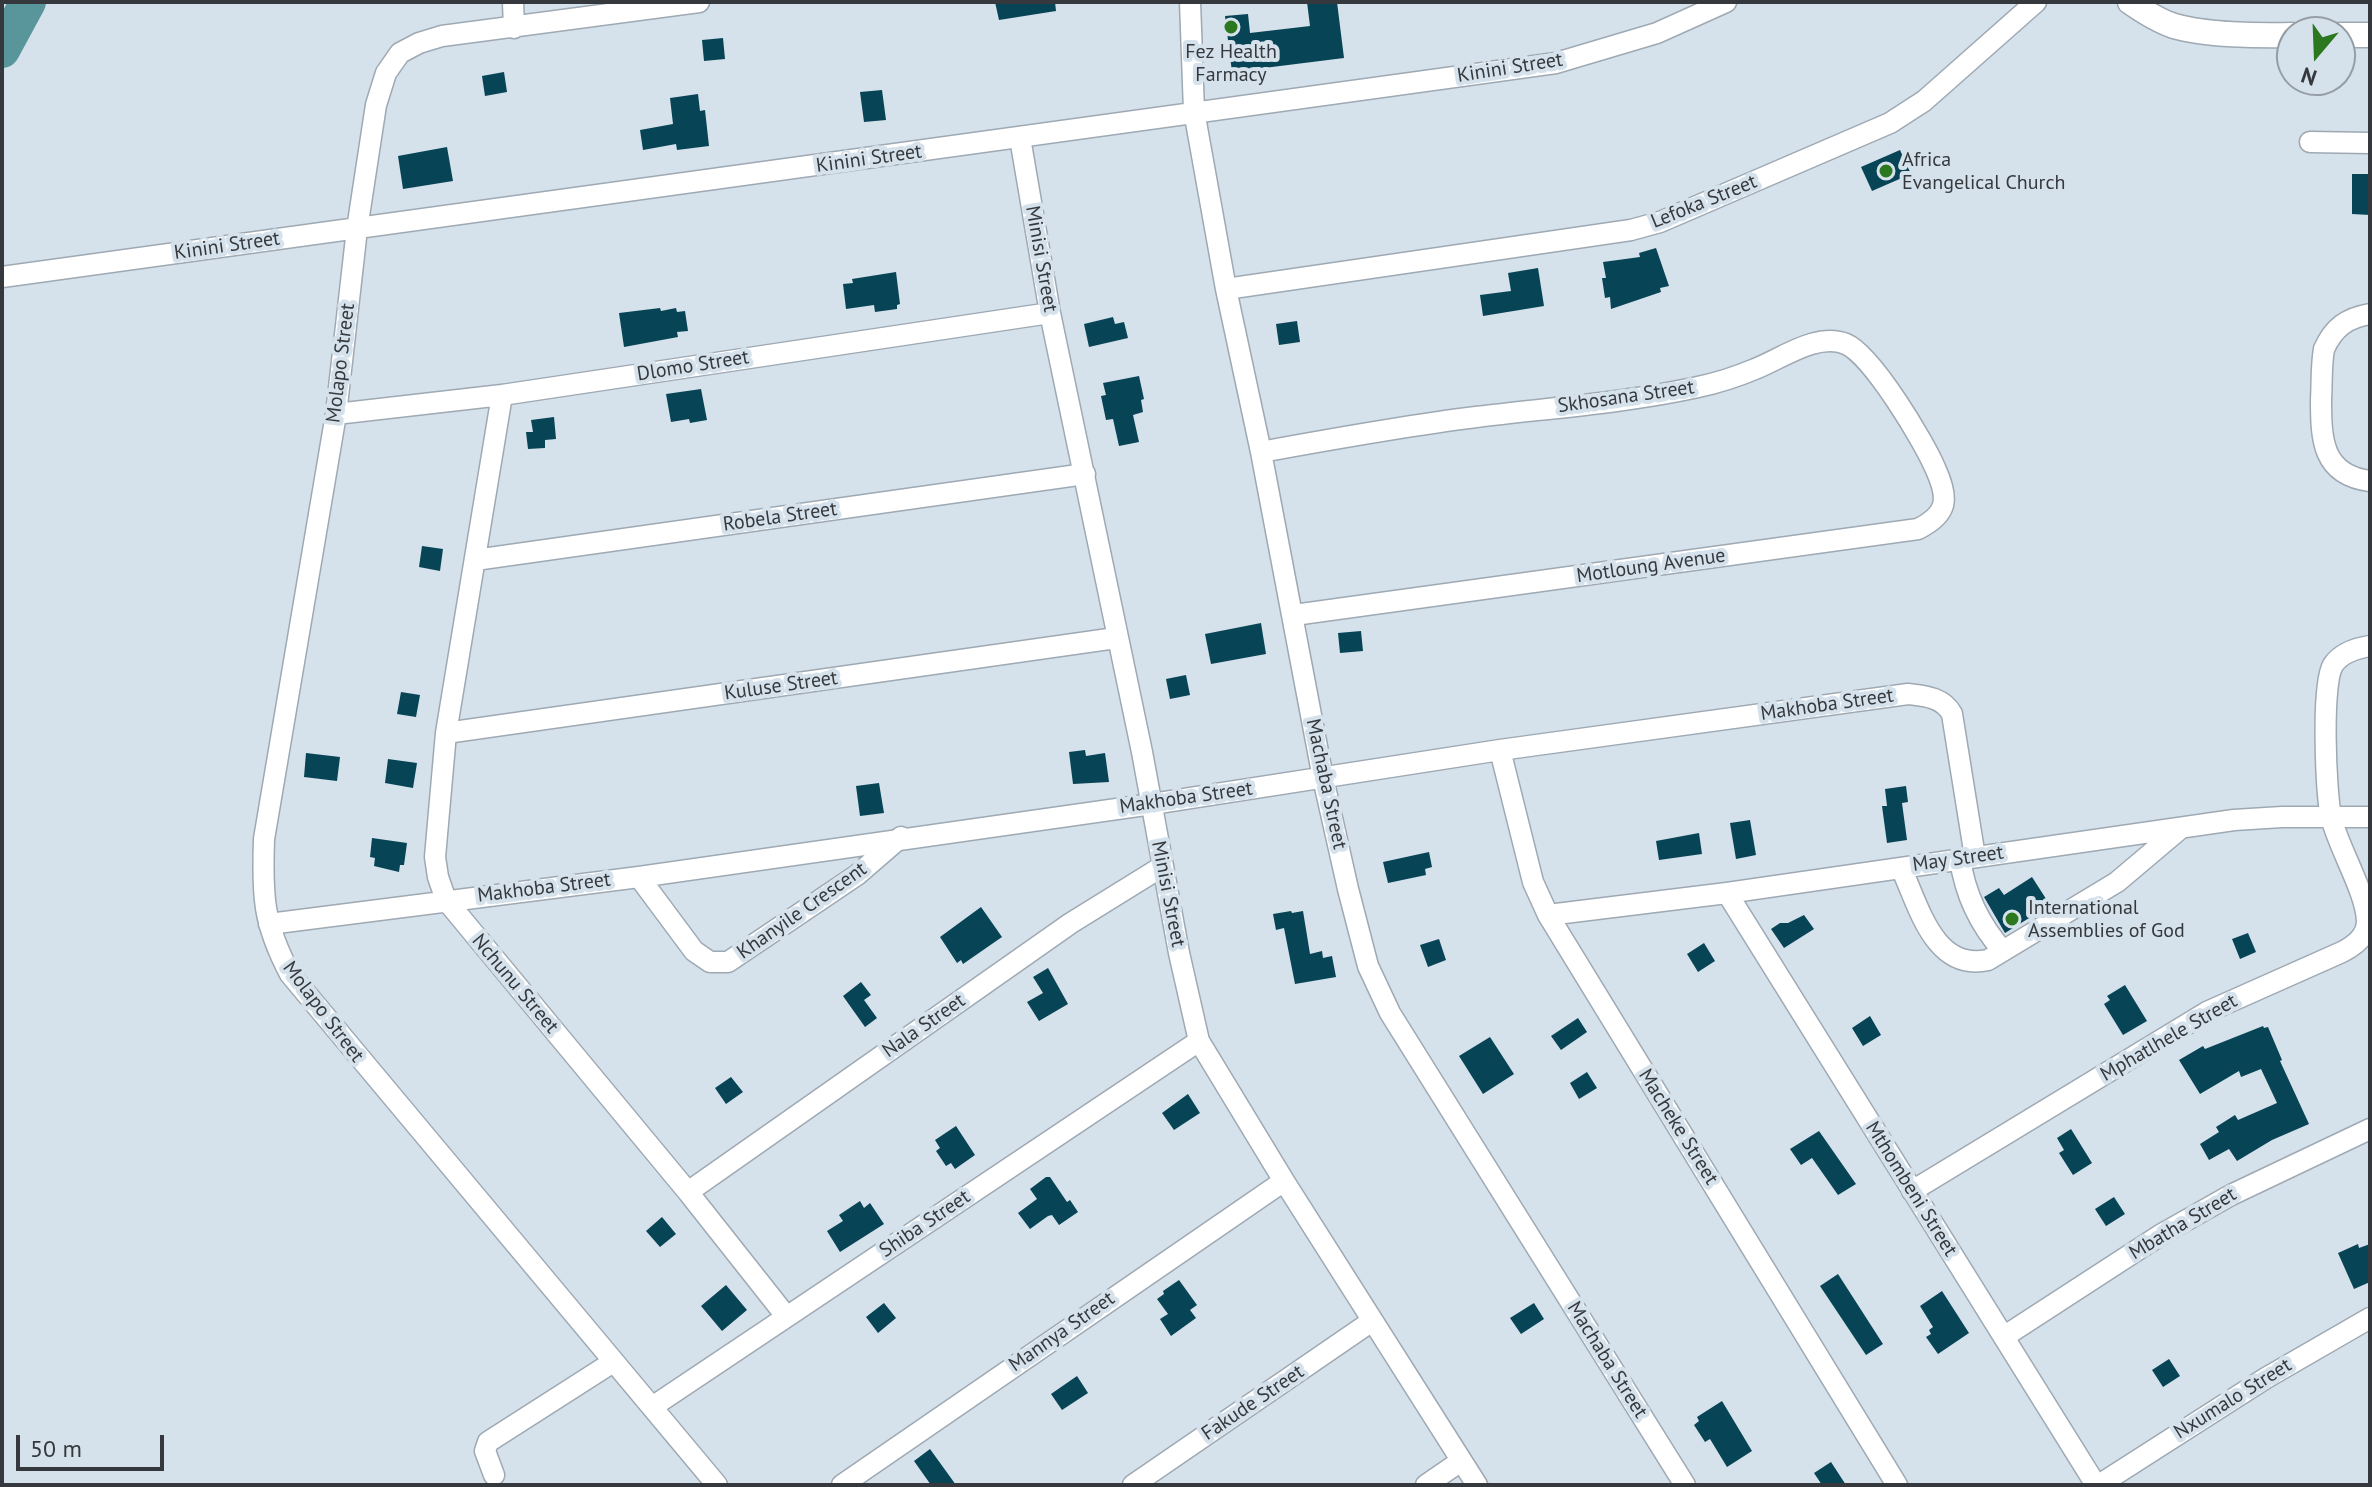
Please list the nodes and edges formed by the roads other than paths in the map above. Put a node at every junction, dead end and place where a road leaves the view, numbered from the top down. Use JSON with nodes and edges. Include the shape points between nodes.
{"nodes":[{"id":1,"x":513,"y":2,"type":"edge"},
{"id":2,"x":1190,"y":2,"type":"edge"},
{"id":3,"x":1726,"y":2,"type":"edge"},
{"id":4,"x":2036,"y":2,"type":"edge"},
{"id":5,"x":2130,"y":2,"type":"edge"},
{"id":6,"x":686,"y":3,"type":"edge"},
{"id":7,"x":514,"y":28,"type":"junction"},
{"id":8,"x":2276,"y":34,"type":"edge"},
{"id":9,"x":1194,"y":111,"type":"junction"},
{"id":10,"x":1020,"y":138,"type":"junction"},
{"id":11,"x":2310,"y":142,"type":"dead end"},
{"id":12,"x":2370,"y":143,"type":"edge"},
{"id":13,"x":357,"y":229,"type":"junction"},
{"id":14,"x":11,"y":276,"type":"edge"},
{"id":15,"x":1226,"y":289,"type":"junction"},
{"id":16,"x":1050,"y":313,"type":"junction"},
{"id":17,"x":2370,"y":314,"type":"edge"},
{"id":18,"x":502,"y":395,"type":"junction"},
{"id":19,"x":336,"y":414,"type":"junction"},
{"id":20,"x":1261,"y":452,"type":"junction"},
{"id":21,"x":1929,"y":454,"type":"joint"},
{"id":22,"x":1085,"y":474,"type":"junction"},
{"id":23,"x":2370,"y":481,"type":"edge"},
{"id":24,"x":475,"y":560,"type":"junction"},
{"id":25,"x":1294,"y":615,"type":"junction"},
{"id":26,"x":1116,"y":638,"type":"junction"},
{"id":27,"x":2370,"y":646,"type":"edge"},
{"id":28,"x":446,"y":733,"type":"junction"},
{"id":29,"x":1500,"y":750,"type":"junction"},
{"id":30,"x":1323,"y":778,"type":"junction"},
{"id":31,"x":1152,"y":804,"type":"junction"},
{"id":32,"x":2331,"y":816,"type":"junction"},
{"id":33,"x":2370,"y":817,"type":"edge"},
{"id":34,"x":2183,"y":827,"type":"junction"},
{"id":35,"x":901,"y":837,"type":"junction"},
{"id":36,"x":1967,"y":858,"type":"junction"},
{"id":37,"x":1163,"y":866,"type":"junction"},
{"id":38,"x":1901,"y":868,"type":"junction"},
{"id":39,"x":639,"y":877,"type":"junction"},
{"id":40,"x":1727,"y":893,"type":"junction"},
{"id":41,"x":446,"y":900,"type":"junction"},
{"id":42,"x":1548,"y":915,"type":"junction"},
{"id":43,"x":269,"y":924,"type":"junction"},
{"id":44,"x":2003,"y":951,"type":"junction"},
{"id":45,"x":1199,"y":1041,"type":"junction"},
{"id":46,"x":2370,"y":1129,"type":"edge"},
{"id":47,"x":1284,"y":1181,"type":"junction"},
{"id":48,"x":1912,"y":1191,"type":"junction"},
{"id":49,"x":688,"y":1192,"type":"junction"},
{"id":50,"x":786,"y":1316,"type":"junction"},
{"id":51,"x":2370,"y":1318,"type":"edge"},
{"id":52,"x":1372,"y":1321,"type":"junction"},
{"id":53,"x":2005,"y":1336,"type":"junction"},
{"id":54,"x":613,"y":1362,"type":"junction"},
{"id":55,"x":652,"y":1407,"type":"junction"},
{"id":56,"x":1461,"y":1461,"type":"junction"},
{"id":57,"x":494,"y":1475,"type":"dead end"},
{"id":58,"x":717,"y":1485,"type":"edge"},
{"id":59,"x":842,"y":1485,"type":"edge"},
{"id":60,"x":1133,"y":1485,"type":"edge"},
{"id":61,"x":1426,"y":1485,"type":"edge"},
{"id":62,"x":1477,"y":1485,"type":"edge"},
{"id":63,"x":1685,"y":1485,"type":"edge"},
{"id":64,"x":1897,"y":1485,"type":"edge"},
{"id":65,"x":2098,"y":1485,"type":"edge"}],
"edges":[{"from":1,"to":7,"type":"street"},
{"from":2,"to":9,"type":"street","name":"Machaba Street"},
{"from":3,"to":9,"type":"street","name":"Kinini Street","via":[[1657,33],[1556,63]]},
{"from":4,"to":15,"type":"street","name":"Lefoka Street","via":[[1924,101],[1890,123],[1660,222],[1615,233]]},
{"from":5,"to":8,"type":"main road","via":[[2174,26]]},
{"from":6,"to":7,"type":"street","name":"Molapo Street"},
{"from":7,"to":13,"type":"street","name":"Molapo Street","via":[[442,36],[410,47],[394,60],[376,105]]},
{"from":9,"to":10,"type":"street","name":"Kinini Street"},
{"from":9,"to":15,"type":"street","name":"Machaba Street"},
{"from":10,"to":13,"type":"street","name":"Kinini Street"},
{"from":10,"to":16,"type":"street","name":"Minisi Street"},
{"from":11,"to":12,"type":"street"},
{"from":13,"to":14,"type":"street","name":"Kinini Street"},
{"from":13,"to":19,"type":"street","name":"Molapo Street"},
{"from":15,"to":20,"type":"street","name":"Machaba Street"},
{"from":16,"to":18,"type":"street","name":"Dlomo Street"},
{"from":16,"to":22,"type":"street","name":"Minisi Street"},
{"from":17,"to":23,"type":"street","via":[[2340,324],[2324,349],[2321,432],[2329,458],[2340,470]]},
{"from":18,"to":19,"type":"street","name":"Dlomo Street"},
{"from":18,"to":24,"type":"street","name":"Nchunu Street"},
{"from":19,"to":43,"type":"street","name":"Molapo Street","via":[[264,839],[262,891]]},
{"from":20,"to":21,"type":"street","name":"Skhosana Street","via":[[1435,422],[1669,393],[1727,380],[1804,346],[1826,342],[1844,343],[1861,353]]},
{"from":20,"to":25,"type":"street","name":"Machaba Street"},
{"from":21,"to":25,"type":"street","name":"Motloung Avenue","via":[[1945,496],[1943,511],[1918,529]]},
{"from":22,"to":24,"type":"street","name":"Robela Street"},
{"from":22,"to":26,"type":"street","name":"Minisi Street"},
{"from":24,"to":28,"type":"street","name":"Nchunu Street"},
{"from":25,"to":30,"type":"street","name":"Machaba Street"},
{"from":26,"to":28,"type":"street","name":"Kuluse Street"},
{"from":26,"to":31,"type":"street","name":"Minisi Street"},
{"from":27,"to":32,"type":"street","name":"Mphatlhele Street","via":[[2339,658],[2328,678]]},
{"from":28,"to":41,"type":"street","name":"Nchunu Street","via":[[435,857]]},
{"from":29,"to":30,"type":"street","name":"Makhoba Street"},
{"from":29,"to":36,"type":"street","name":"Makhoba Street","via":[[1908,694],[1929,697],[1952,714]]},
{"from":29,"to":42,"type":"street","name":"Macheke Street","via":[[1533,882]]},
{"from":30,"to":31,"type":"street","name":"Makhoba Street"},
{"from":30,"to":63,"type":"street","name":"Machaba Street","via":[[1368,966],[1390,1013]]},
{"from":31,"to":35,"type":"street","name":"Makhoba Street"},
{"from":31,"to":37,"type":"street","name":"Minisi Street"},
{"from":32,"to":33,"type":"street","name":"May Street"},
{"from":32,"to":34,"type":"street","name":"May Street"},
{"from":32,"to":48,"type":"street","name":"Mphatlhele Street","via":[[2367,921],[2352,947],[2207,1012]]},
{"from":34,"to":36,"type":"street","name":"May Street"},
{"from":34,"to":44,"type":"street","via":[[2117,882]]},
{"from":35,"to":39,"type":"street","name":"Makhoba Street"},
{"from":35,"to":39,"type":"street","name":"Khanyile Crescent","via":[[857,875],[728,962],[710,962],[694,951]]},
{"from":36,"to":38,"type":"street","name":"May Street"},
{"from":36,"to":44,"type":"street","name":"Makhoba Street","via":[[1962,876],[1974,909]]},
{"from":37,"to":45,"type":"street","name":"Minisi Street"},
{"from":37,"to":49,"type":"street","name":"Nala Street","via":[[1071,923]]},
{"from":38,"to":40,"type":"street","name":"May Street"},
{"from":38,"to":44,"type":"street","via":[[1935,940],[1950,955],[1976,963]]},
{"from":39,"to":41,"type":"street","name":"Makhoba Street"},
{"from":40,"to":42,"type":"street","name":"May Street"},
{"from":40,"to":48,"type":"street","name":"Mthombeni Street"},
{"from":41,"to":43,"type":"street","name":"Makhoba Street"},
{"from":41,"to":49,"type":"street","name":"Nchunu Street"},
{"from":42,"to":64,"type":"street","name":"Macheke Street"},
{"from":43,"to":54,"type":"street","name":"Molapo Street","via":[[290,974],[319,1012]]},
{"from":45,"to":47,"type":"street","name":"Minisi Street"},
{"from":45,"to":50,"type":"street","name":"Shiba Street"},
{"from":46,"to":53,"type":"street","name":"Mbatha Street","via":[[2162,1234]]},
{"from":47,"to":52,"type":"street","name":"Minisi Street"},
{"from":47,"to":59,"type":"street","name":"Mannya Street"},
{"from":48,"to":53,"type":"street","name":"Mthombeni Street"},
{"from":49,"to":50,"type":"street","name":"Nchunu Street"},
{"from":50,"to":55,"type":"street","name":"Shiba Street"},
{"from":51,"to":65,"type":"street","name":"Nxumalo Street"},
{"from":52,"to":56,"type":"street","name":"Minisi Street"},
{"from":52,"to":60,"type":"street","name":"Fakude Street"},
{"from":53,"to":65,"type":"street","name":"Mthombeni Street"},
{"from":54,"to":55,"type":"street","name":"Molapo Street"},
{"from":54,"to":57,"type":"street","via":[[488,1442],[485,1451]]},
{"from":55,"to":58,"type":"street","name":"Molapo Street"},
{"from":56,"to":61,"type":"street"},
{"from":56,"to":62,"type":"street","name":"Minisi Street"}]}
